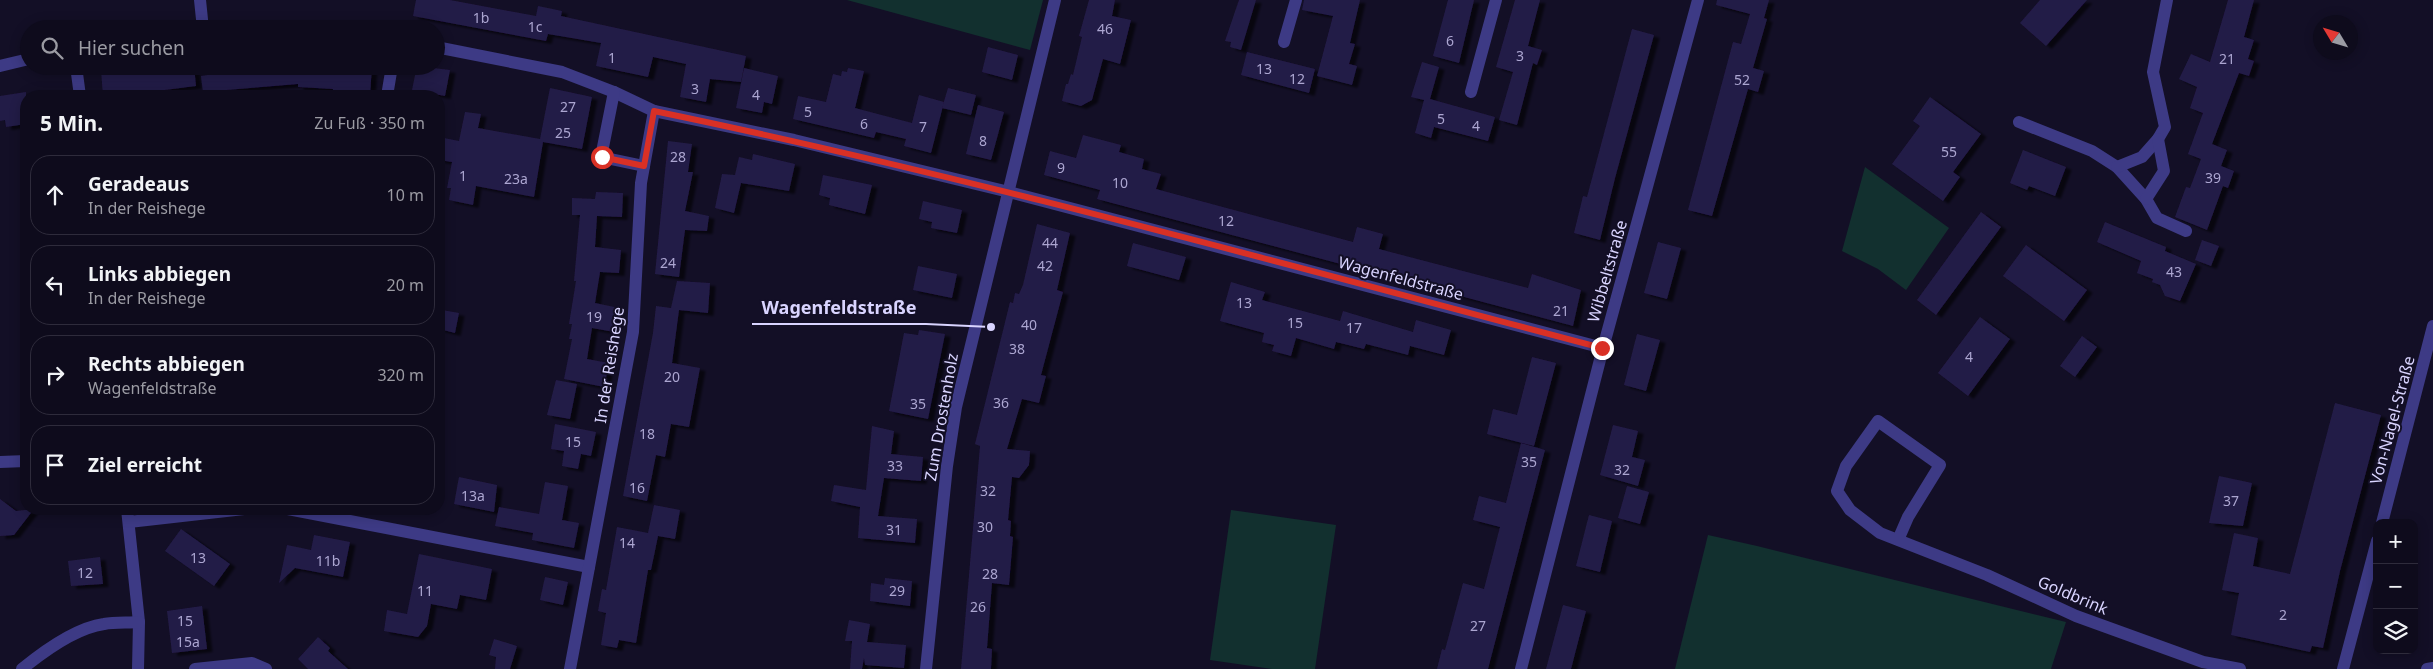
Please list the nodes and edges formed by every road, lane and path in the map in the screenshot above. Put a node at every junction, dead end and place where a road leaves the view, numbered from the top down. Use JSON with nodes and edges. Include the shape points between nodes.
{"nodes":[{"id":1,"x":200,"y":0,"type":"edge"},
{"id":2,"x":1055,"y":0,"type":"edge"},
{"id":3,"x":1296,"y":0,"type":"edge"},
{"id":4,"x":1496,"y":0,"type":"edge"},
{"id":5,"x":1698,"y":0,"type":"edge"},
{"id":6,"x":2167,"y":0,"type":"edge"},
{"id":7,"x":202,"y":20,"type":"edge"},
{"id":8,"x":1284,"y":42,"type":"dead end"},
{"id":9,"x":445,"y":49,"type":"edge"},
{"id":10,"x":20,"y":61,"type":"edge"},
{"id":11,"x":0,"y":66,"type":"edge"},
{"id":12,"x":77,"y":75,"type":"edge"},
{"id":13,"x":390,"y":75,"type":"edge"},
{"id":14,"x":79,"y":90,"type":"edge"},
{"id":15,"x":388,"y":90,"type":"edge"},
{"id":16,"x":614,"y":92,"type":"junction"},
{"id":17,"x":1470,"y":92,"type":"dead end"},
{"id":18,"x":654,"y":111,"type":"junction"},
{"id":19,"x":2019,"y":122,"type":"dead end"},
{"id":20,"x":2158,"y":139,"type":"junction"},
{"id":21,"x":644,"y":166,"type":"junction"},
{"id":22,"x":2117,"y":167,"type":"junction"},
{"id":23,"x":1009,"y":192,"type":"junction"},
{"id":24,"x":2146,"y":199,"type":"junction"},
{"id":25,"x":2186,"y":231,"type":"dead end"},
{"id":26,"x":2433,"y":326,"type":"edge"},
{"id":27,"x":1602,"y":348,"type":"junction"},
{"id":28,"x":20,"y":461,"type":"edge"},
{"id":29,"x":0,"y":462,"type":"edge"},
{"id":30,"x":127,"y":515,"type":"edge"},
{"id":31,"x":190,"y":515,"type":"edge"},
{"id":32,"x":319,"y":515,"type":"edge"},
{"id":33,"x":2383,"y":519,"type":"edge"},
{"id":34,"x":128,"y":522,"type":"junction"},
{"id":35,"x":1898,"y":540,"type":"junction"},
{"id":36,"x":2373,"y":556,"type":"edge"},
{"id":37,"x":589,"y":567,"type":"junction"},
{"id":38,"x":139,"y":622,"type":"junction"},
{"id":39,"x":2433,"y":668,"type":"edge"},
{"id":40,"x":22,"y":669,"type":"edge"},
{"id":41,"x":138,"y":669,"type":"edge"},
{"id":42,"x":195,"y":669,"type":"edge"},
{"id":43,"x":266,"y":669,"type":"edge"},
{"id":44,"x":570,"y":669,"type":"edge"},
{"id":45,"x":926,"y":669,"type":"edge"},
{"id":46,"x":1521,"y":669,"type":"edge"},
{"id":47,"x":2240,"y":669,"type":"edge"},
{"id":48,"x":2343,"y":669,"type":"edge"},
{"id":49,"x":2427,"y":669,"type":"edge"}],
"edges":[{"from":1,"to":7,"type":"street"},
{"from":2,"to":23,"type":"street","name":"Zum Drostenholz"},
{"from":3,"to":8,"type":"street"},
{"from":4,"to":17,"type":"street"},
{"from":5,"to":27,"type":"street","name":"Wibbeltstraße"},
{"from":6,"to":20,"type":"street","via":[[2153,72],[2165,127]]},
{"from":9,"to":16,"type":"street","name":"Wagenfeldstraße","via":[[562,72]]},
{"from":10,"to":11,"type":"street"},
{"from":12,"to":14,"type":"street"},
{"from":13,"to":15,"type":"street"},
{"from":16,"to":18,"type":"street","name":"Wagenfeldstraße"},
{"from":16,"to":21,"type":"street","via":[[602,157]]},
{"from":18,"to":21,"type":"street","name":"In der Reishege"},
{"from":18,"to":23,"type":"street","name":"Wagenfeldstraße","via":[[794,140]]},
{"from":19,"to":22,"type":"street","via":[[2092,151]]},
{"from":20,"to":22,"type":"street","via":[[2142,157]]},
{"from":20,"to":24,"type":"street","via":[[2164,171]]},
{"from":21,"to":37,"type":"street","name":"In der Reishege","via":[[633,332]]},
{"from":22,"to":24,"type":"street"},
{"from":23,"to":27,"type":"street","name":"Wagenfeldstraße"},
{"from":23,"to":45,"type":"street","name":"Zum Drostenholz","via":[[956,407]]},
{"from":24,"to":25,"type":"street","via":[[2157,218]]},
{"from":26,"to":33,"type":"street","name":"Von-Nagel-Straße"},
{"from":27,"to":46,"type":"street","name":"Wibbeltstraße"},
{"from":28,"to":29,"type":"street"},
{"from":30,"to":34,"type":"street"},
{"from":31,"to":34,"type":"street"},
{"from":32,"to":37,"type":"street"},
{"from":34,"to":38,"type":"street"},
{"from":35,"to":35,"type":"street","name":"Goldbrink","via":[[1880,533],[1850,510],[1837,491],[1846,466],[1878,421],[1940,465],[1908,517]]},
{"from":35,"to":47,"type":"street","name":"Goldbrink","via":[[1987,575],[2076,616],[2203,662]]},
{"from":36,"to":48,"type":"street"},
{"from":37,"to":44,"type":"street","name":"In der Reishege"},
{"from":38,"to":40,"type":"street","via":[[103,624],[74,635]]},
{"from":38,"to":41,"type":"street"},
{"from":39,"to":49,"type":"street"},
{"from":42,"to":43,"type":"street","via":[[252,663]]}]}
